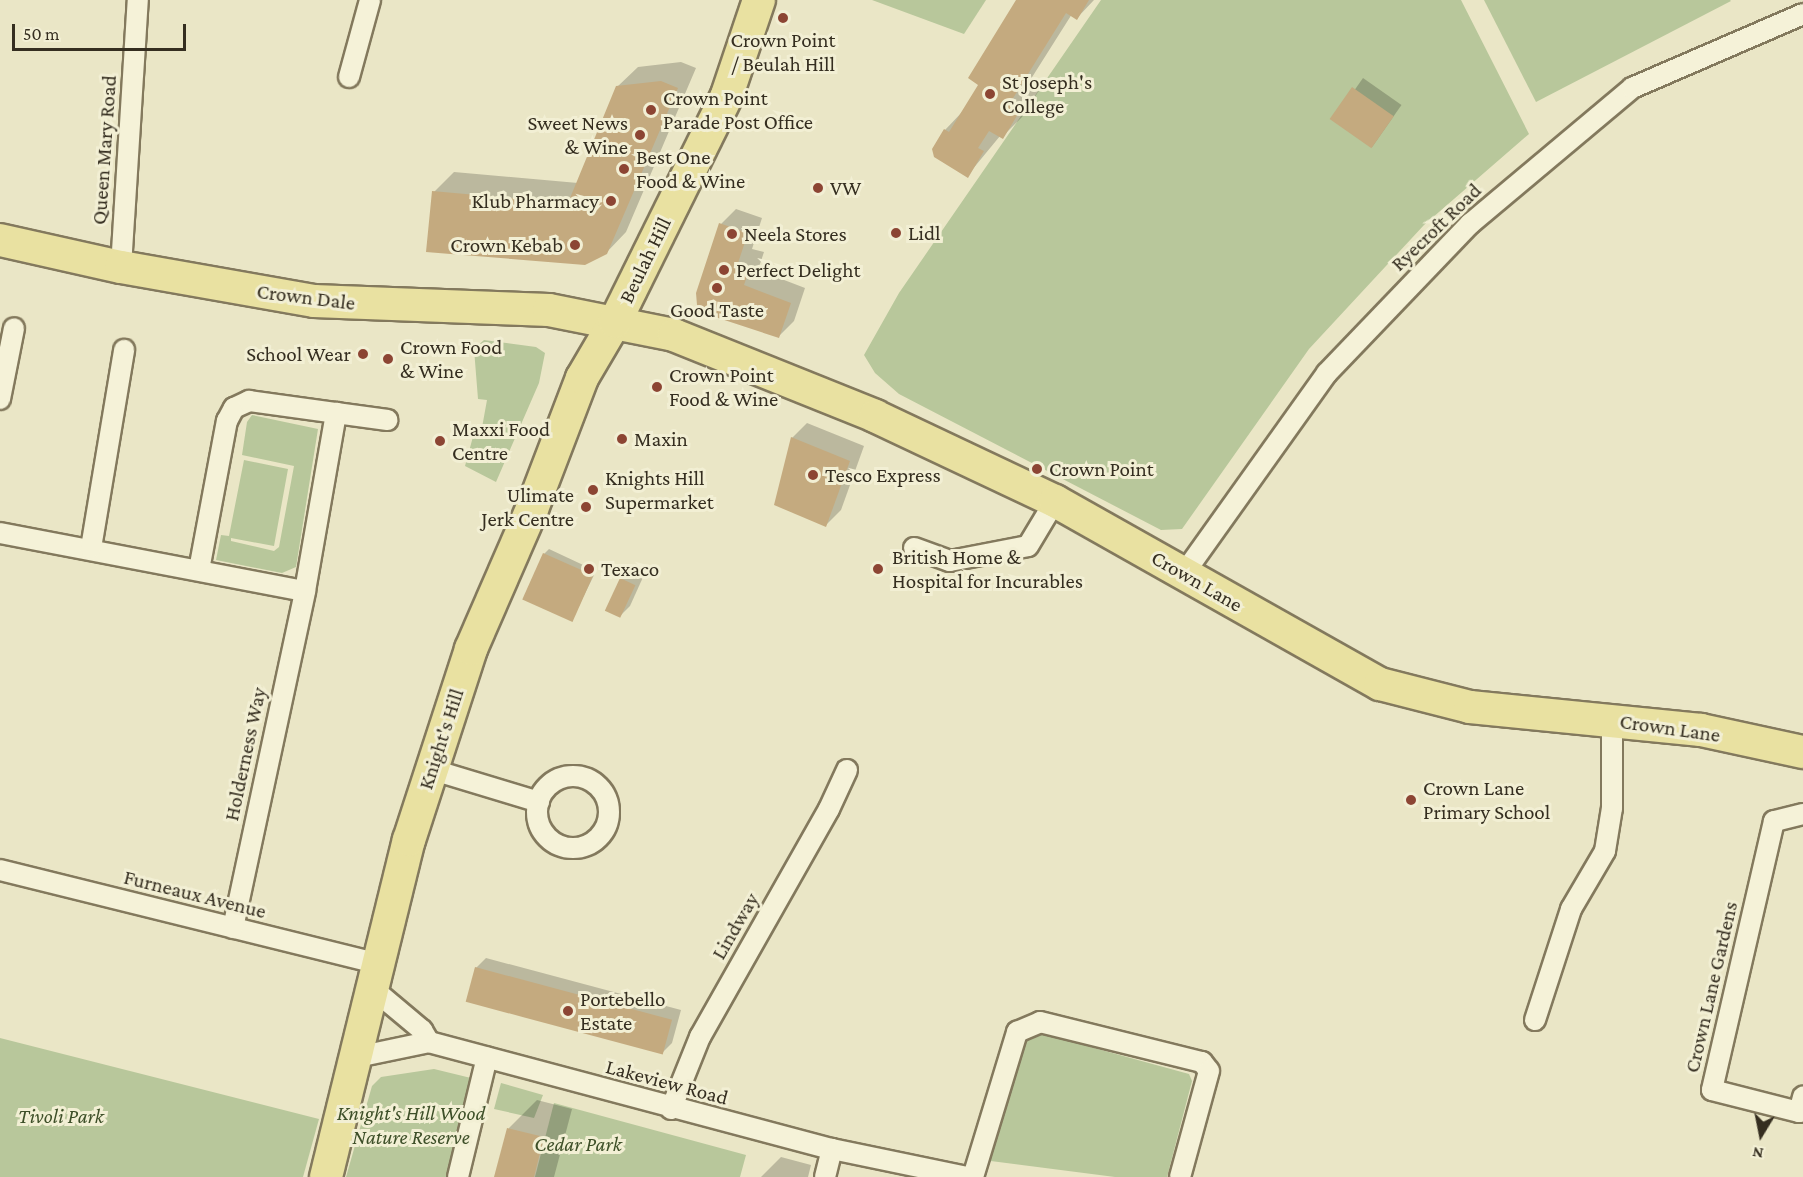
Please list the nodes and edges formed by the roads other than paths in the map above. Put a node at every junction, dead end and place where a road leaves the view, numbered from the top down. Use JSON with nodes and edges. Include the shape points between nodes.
{"nodes":[{"id":1,"x":138,"y":0,"type":"edge"},
{"id":2,"x":370,"y":0,"type":"edge"},
{"id":3,"x":759,"y":0,"type":"edge"},
{"id":4,"x":1803,"y":14,"type":"edge"},
{"id":5,"x":349,"y":77,"type":"dead end"},
{"id":6,"x":0,"y":240,"type":"edge"},
{"id":7,"x":121,"y":267,"type":"junction"},
{"id":8,"x":615,"y":322,"type":"junction"},
{"id":9,"x":14,"y":328,"type":"dead end"},
{"id":10,"x":124,"y":350,"type":"dead end"},
{"id":11,"x":0,"y":399,"type":"edge"},
{"id":12,"x":336,"y":412,"type":"junction"},
{"id":13,"x":388,"y":420,"type":"dead end"},
{"id":14,"x":1055,"y":501,"type":"junction"},
{"id":15,"x":0,"y":533,"type":"edge"},
{"id":16,"x":91,"y":548,"type":"junction"},
{"id":17,"x":914,"y":548,"type":"dead end"},
{"id":18,"x":199,"y":570,"type":"junction"},
{"id":19,"x":1185,"y":572,"type":"junction"},
{"id":20,"x":305,"y":591,"type":"junction"},
{"id":21,"x":1612,"y":720,"type":"junction"},
{"id":22,"x":1803,"y":752,"type":"edge"},
{"id":23,"x":430,"y":769,"type":"junction"},
{"id":24,"x":847,"y":770,"type":"dead end"},
{"id":25,"x":539,"y":802,"type":"dead end"},
{"id":26,"x":1803,"y":814,"type":"edge"},
{"id":27,"x":0,"y":870,"type":"edge"},
{"id":28,"x":233,"y":928,"type":"junction"},
{"id":29,"x":376,"y":976,"type":"junction"},
{"id":30,"x":1535,"y":1020,"type":"dead end"},
{"id":31,"x":429,"y":1042,"type":"junction"},
{"id":32,"x":357,"y":1057,"type":"junction"},
{"id":33,"x":487,"y":1057,"type":"junction"},
{"id":34,"x":1803,"y":1097,"type":"edge"},
{"id":35,"x":671,"y":1109,"type":"junction"},
{"id":36,"x":832,"y":1149,"type":"junction"},
{"id":37,"x":326,"y":1177,"type":"edge"},
{"id":38,"x":458,"y":1177,"type":"edge"},
{"id":39,"x":825,"y":1177,"type":"edge"},
{"id":40,"x":967,"y":1177,"type":"edge"},
{"id":41,"x":973,"y":1177,"type":"edge"},
{"id":42,"x":1180,"y":1177,"type":"edge"}],
"edges":[{"from":1,"to":7,"type":"street","name":"Queen Mary Road"},
{"from":2,"to":5,"type":"street"},
{"from":3,"to":8,"type":"main road","name":"Beulah Hill","via":[[727,95]]},
{"from":4,"to":19,"type":"street","name":"Ryecroft Road","via":[[1632,88],[1470,224],[1327,373]]},
{"from":6,"to":7,"type":"main road","name":"Crown Dale"},
{"from":7,"to":8,"type":"main road","name":"Crown Dale","via":[[314,301],[549,310]]},
{"from":8,"to":14,"type":"main road","name":"Crown Lane","via":[[702,344],[783,376]]},
{"from":8,"to":23,"type":"main road","name":"Knight's Hill","via":[[582,378],[532,509],[471,649]]},
{"from":9,"to":11,"type":"street"},
{"from":10,"to":16,"type":"street"},
{"from":12,"to":13,"type":"street"},
{"from":12,"to":18,"type":"street","via":[[249,401],[234,408],[227,421]]},
{"from":12,"to":20,"type":"street","name":"Holderness Way"},
{"from":14,"to":17,"type":"street","via":[[1028,546],[950,561]]},
{"from":14,"to":19,"type":"main road","name":"Crown Lane"},
{"from":15,"to":16,"type":"street"},
{"from":16,"to":18,"type":"street"},
{"from":18,"to":20,"type":"street"},
{"from":19,"to":21,"type":"main road","name":"Crown Lane","via":[[1290,636],[1380,684],[1470,707]]},
{"from":20,"to":28,"type":"street","name":"Holderness Way"},
{"from":21,"to":22,"type":"main road","name":"Crown Lane","via":[[1701,730]]},
{"from":21,"to":30,"type":"street","via":[[1612,808],[1605,851],[1571,909]]},
{"from":23,"to":25,"type":"street"},
{"from":23,"to":29,"type":"main road","name":"Knight's Hill"},
{"from":24,"to":35,"type":"street","name":"Lindway","via":[[829,809],[699,1037]]},
{"from":26,"to":34,"type":"street","name":"Crown Lane Gardens","via":[[1774,821],[1712,1090],[1799,1112]]},
{"from":27,"to":28,"type":"street","name":"Furneaux Avenue"},
{"from":28,"to":29,"type":"street","name":"Furneaux Avenue"},
{"from":29,"to":31,"type":"street"},
{"from":29,"to":32,"type":"main road","name":"Knight's Hill"},
{"from":31,"to":32,"type":"street","name":"Lakeview Road"},
{"from":31,"to":33,"type":"street","name":"Lakeview Road"},
{"from":32,"to":37,"type":"main road","name":"Knight's Hill"},
{"from":33,"to":35,"type":"street","name":"Lakeview Road"},
{"from":33,"to":38,"type":"street"},
{"from":35,"to":36,"type":"street","name":"Lakeview Road"},
{"from":36,"to":39,"type":"street"},
{"from":36,"to":40,"type":"street","name":"Lakeview Road"},
{"from":41,"to":42,"type":"street","via":[[1017,1032],[1040,1022],[1202,1062],[1209,1071]]}]}
